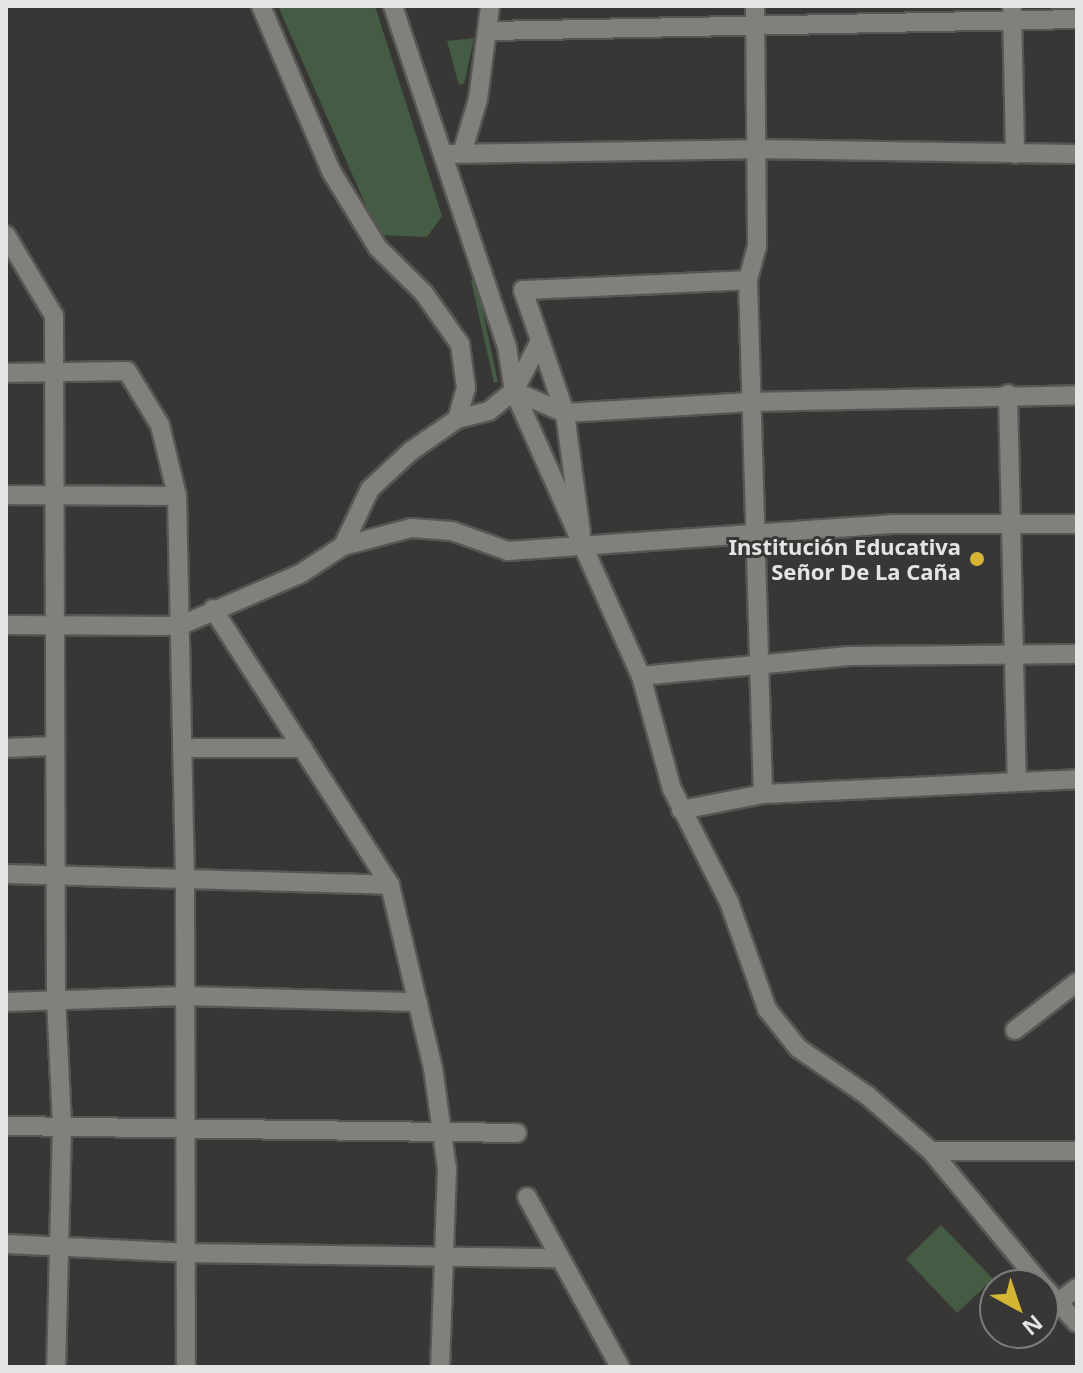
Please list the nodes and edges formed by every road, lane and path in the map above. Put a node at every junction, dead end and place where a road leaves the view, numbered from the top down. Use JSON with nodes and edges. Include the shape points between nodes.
{"nodes":[{"id":1,"x":261,"y":6,"type":"edge"},
{"id":2,"x":393,"y":6,"type":"edge"},
{"id":3,"x":490,"y":6,"type":"edge"},
{"id":4,"x":754,"y":14,"type":"edge"},
{"id":5,"x":1012,"y":14,"type":"edge"},
{"id":6,"x":1077,"y":19,"type":"edge"},
{"id":7,"x":490,"y":31,"type":"junction"},
{"id":8,"x":756,"y":149,"type":"junction"},
{"id":9,"x":454,"y":152,"type":"junction"},
{"id":10,"x":1015,"y":154,"type":"junction"},
{"id":11,"x":1077,"y":154,"type":"edge"},
{"id":12,"x":9,"y":246,"type":"edge"},
{"id":13,"x":748,"y":280,"type":"junction"},
{"id":14,"x":539,"y":343,"type":"junction"},
{"id":15,"x":54,"y":372,"type":"junction"},
{"id":16,"x":6,"y":373,"type":"edge"},
{"id":17,"x":514,"y":391,"type":"junction"},
{"id":18,"x":1008,"y":394,"type":"junction"},
{"id":19,"x":1077,"y":395,"type":"edge"},
{"id":20,"x":751,"y":402,"type":"junction"},
{"id":21,"x":565,"y":413,"type":"junction"},
{"id":22,"x":457,"y":419,"type":"junction"},
{"id":23,"x":52,"y":494,"type":"junction"},
{"id":24,"x":6,"y":495,"type":"edge"},
{"id":25,"x":177,"y":496,"type":"junction"},
{"id":26,"x":1012,"y":522,"type":"junction"},
{"id":27,"x":1077,"y":524,"type":"edge"},
{"id":28,"x":754,"y":532,"type":"junction"},
{"id":29,"x":582,"y":543,"type":"junction"},
{"id":30,"x":343,"y":546,"type":"junction"},
{"id":31,"x":213,"y":609,"type":"junction"},
{"id":32,"x":56,"y":624,"type":"junction"},
{"id":33,"x":6,"y":625,"type":"edge"},
{"id":34,"x":179,"y":626,"type":"junction"},
{"id":35,"x":1077,"y":654,"type":"edge"},
{"id":36,"x":1013,"y":656,"type":"junction"},
{"id":37,"x":758,"y":665,"type":"junction"},
{"id":38,"x":641,"y":676,"type":"junction"},
{"id":39,"x":54,"y":746,"type":"junction"},
{"id":40,"x":6,"y":748,"type":"edge"},
{"id":41,"x":182,"y":748,"type":"junction"},
{"id":42,"x":303,"y":748,"type":"junction"},
{"id":43,"x":1077,"y":779,"type":"edge"},
{"id":44,"x":1017,"y":781,"type":"junction"},
{"id":45,"x":763,"y":794,"type":"junction"},
{"id":46,"x":681,"y":810,"type":"junction"},
{"id":47,"x":56,"y":873,"type":"junction"},
{"id":48,"x":6,"y":874,"type":"edge"},
{"id":49,"x":185,"y":876,"type":"junction"},
{"id":50,"x":390,"y":885,"type":"junction"},
{"id":51,"x":1077,"y":982,"type":"edge"},
{"id":52,"x":184,"y":996,"type":"junction"},
{"id":53,"x":56,"y":998,"type":"junction"},
{"id":54,"x":6,"y":1002,"type":"edge"},
{"id":55,"x":418,"y":1002,"type":"junction"},
{"id":56,"x":1015,"y":1030,"type":"dead end"},
{"id":57,"x":6,"y":1126,"type":"edge"},
{"id":58,"x":62,"y":1127,"type":"junction"},
{"id":59,"x":186,"y":1127,"type":"junction"},
{"id":60,"x":442,"y":1133,"type":"junction"},
{"id":61,"x":517,"y":1133,"type":"dead end"},
{"id":62,"x":931,"y":1151,"type":"junction"},
{"id":63,"x":1077,"y":1151,"type":"edge"},
{"id":64,"x":527,"y":1197,"type":"dead end"},
{"id":65,"x":6,"y":1244,"type":"edge"},
{"id":66,"x":59,"y":1245,"type":"junction"},
{"id":67,"x":187,"y":1253,"type":"junction"},
{"id":68,"x":446,"y":1254,"type":"junction"},
{"id":69,"x":558,"y":1258,"type":"junction"},
{"id":70,"x":1028,"y":1269,"type":"edge"},
{"id":71,"x":1077,"y":1288,"type":"edge"},
{"id":72,"x":1059,"y":1302,"type":"edge"},
{"id":73,"x":1059,"y":1305,"type":"edge"},
{"id":74,"x":1077,"y":1323,"type":"edge"},
{"id":75,"x":56,"y":1367,"type":"edge"},
{"id":76,"x":186,"y":1367,"type":"edge"},
{"id":77,"x":440,"y":1367,"type":"edge"},
{"id":78,"x":620,"y":1367,"type":"edge"}],
"edges":[{"from":1,"to":22,"type":"street","via":[[331,171],[378,248],[423,292],[460,344],[466,388]]},
{"from":2,"to":9,"type":"street","via":[[428,120]]},
{"from":3,"to":7,"type":"street"},
{"from":4,"to":5,"type":"street"},
{"from":4,"to":7,"type":"street"},
{"from":4,"to":8,"type":"street"},
{"from":5,"to":6,"type":"street"},
{"from":5,"to":10,"type":"street"},
{"from":7,"to":9,"type":"street"},
{"from":8,"to":9,"type":"street"},
{"from":8,"to":10,"type":"street"},
{"from":8,"to":13,"type":"street","via":[[757,246]]},
{"from":9,"to":17,"type":"street"},
{"from":10,"to":11,"type":"street"},
{"from":12,"to":15,"type":"street","via":[[54,316]]},
{"from":13,"to":14,"type":"street","via":[[523,290]]},
{"from":13,"to":20,"type":"street"},
{"from":14,"to":17,"type":"street"},
{"from":14,"to":21,"type":"street"},
{"from":15,"to":16,"type":"street"},
{"from":15,"to":23,"type":"street"},
{"from":15,"to":25,"type":"street","via":[[127,371],[160,425]]},
{"from":17,"to":21,"type":"street"},
{"from":17,"to":22,"type":"street","via":[[489,411]]},
{"from":17,"to":29,"type":"street"},
{"from":18,"to":19,"type":"street"},
{"from":18,"to":20,"type":"street"},
{"from":18,"to":26,"type":"street"},
{"from":20,"to":21,"type":"street"},
{"from":20,"to":28,"type":"street"},
{"from":21,"to":29,"type":"street"},
{"from":22,"to":30,"type":"street","via":[[370,489]]},
{"from":23,"to":24,"type":"street"},
{"from":23,"to":25,"type":"street"},
{"from":23,"to":32,"type":"street"},
{"from":25,"to":34,"type":"street"},
{"from":26,"to":27,"type":"street"},
{"from":26,"to":28,"type":"street"},
{"from":26,"to":36,"type":"street"},
{"from":28,"to":29,"type":"street"},
{"from":28,"to":37,"type":"street"},
{"from":29,"to":30,"type":"street","via":[[508,551],[452,531],[411,528]]},
{"from":29,"to":38,"type":"street"},
{"from":30,"to":31,"type":"street","via":[[300,574]]},
{"from":31,"to":34,"type":"street"},
{"from":31,"to":42,"type":"street"},
{"from":32,"to":33,"type":"street"},
{"from":32,"to":34,"type":"street"},
{"from":32,"to":39,"type":"street"},
{"from":34,"to":41,"type":"street"},
{"from":35,"to":36,"type":"street"},
{"from":36,"to":37,"type":"street","via":[[849,656]]},
{"from":36,"to":44,"type":"street"},
{"from":37,"to":38,"type":"street"},
{"from":37,"to":45,"type":"street"},
{"from":38,"to":46,"type":"street"},
{"from":39,"to":40,"type":"street"},
{"from":39,"to":47,"type":"street"},
{"from":41,"to":42,"type":"street"},
{"from":41,"to":49,"type":"street"},
{"from":42,"to":50,"type":"street"},
{"from":43,"to":44,"type":"street"},
{"from":44,"to":45,"type":"street"},
{"from":45,"to":46,"type":"street"},
{"from":46,"to":62,"type":"street","via":[[719,879],[756,985],[780,1031]]},
{"from":47,"to":48,"type":"street"},
{"from":47,"to":49,"type":"street"},
{"from":47,"to":53,"type":"street"},
{"from":49,"to":50,"type":"street"},
{"from":49,"to":52,"type":"street"},
{"from":50,"to":55,"type":"street"},
{"from":51,"to":56,"type":"street"},
{"from":52,"to":53,"type":"street"},
{"from":52,"to":55,"type":"street"},
{"from":52,"to":59,"type":"street"},
{"from":53,"to":54,"type":"street"},
{"from":53,"to":58,"type":"street"},
{"from":55,"to":60,"type":"street"},
{"from":57,"to":58,"type":"street"},
{"from":58,"to":59,"type":"street"},
{"from":58,"to":66,"type":"street"},
{"from":59,"to":60,"type":"street"},
{"from":59,"to":67,"type":"street"},
{"from":60,"to":61,"type":"street"},
{"from":60,"to":68,"type":"street"},
{"from":62,"to":63,"type":"street"},
{"from":62,"to":70,"type":"street"},
{"from":64,"to":69,"type":"street"},
{"from":65,"to":66,"type":"street"},
{"from":66,"to":67,"type":"street"},
{"from":66,"to":75,"type":"street"},
{"from":67,"to":68,"type":"street"},
{"from":67,"to":76,"type":"street"},
{"from":68,"to":69,"type":"street"},
{"from":68,"to":77,"type":"street"},
{"from":69,"to":78,"type":"street"},
{"from":71,"to":72,"type":"street"},
{"from":73,"to":74,"type":"street"}]}
